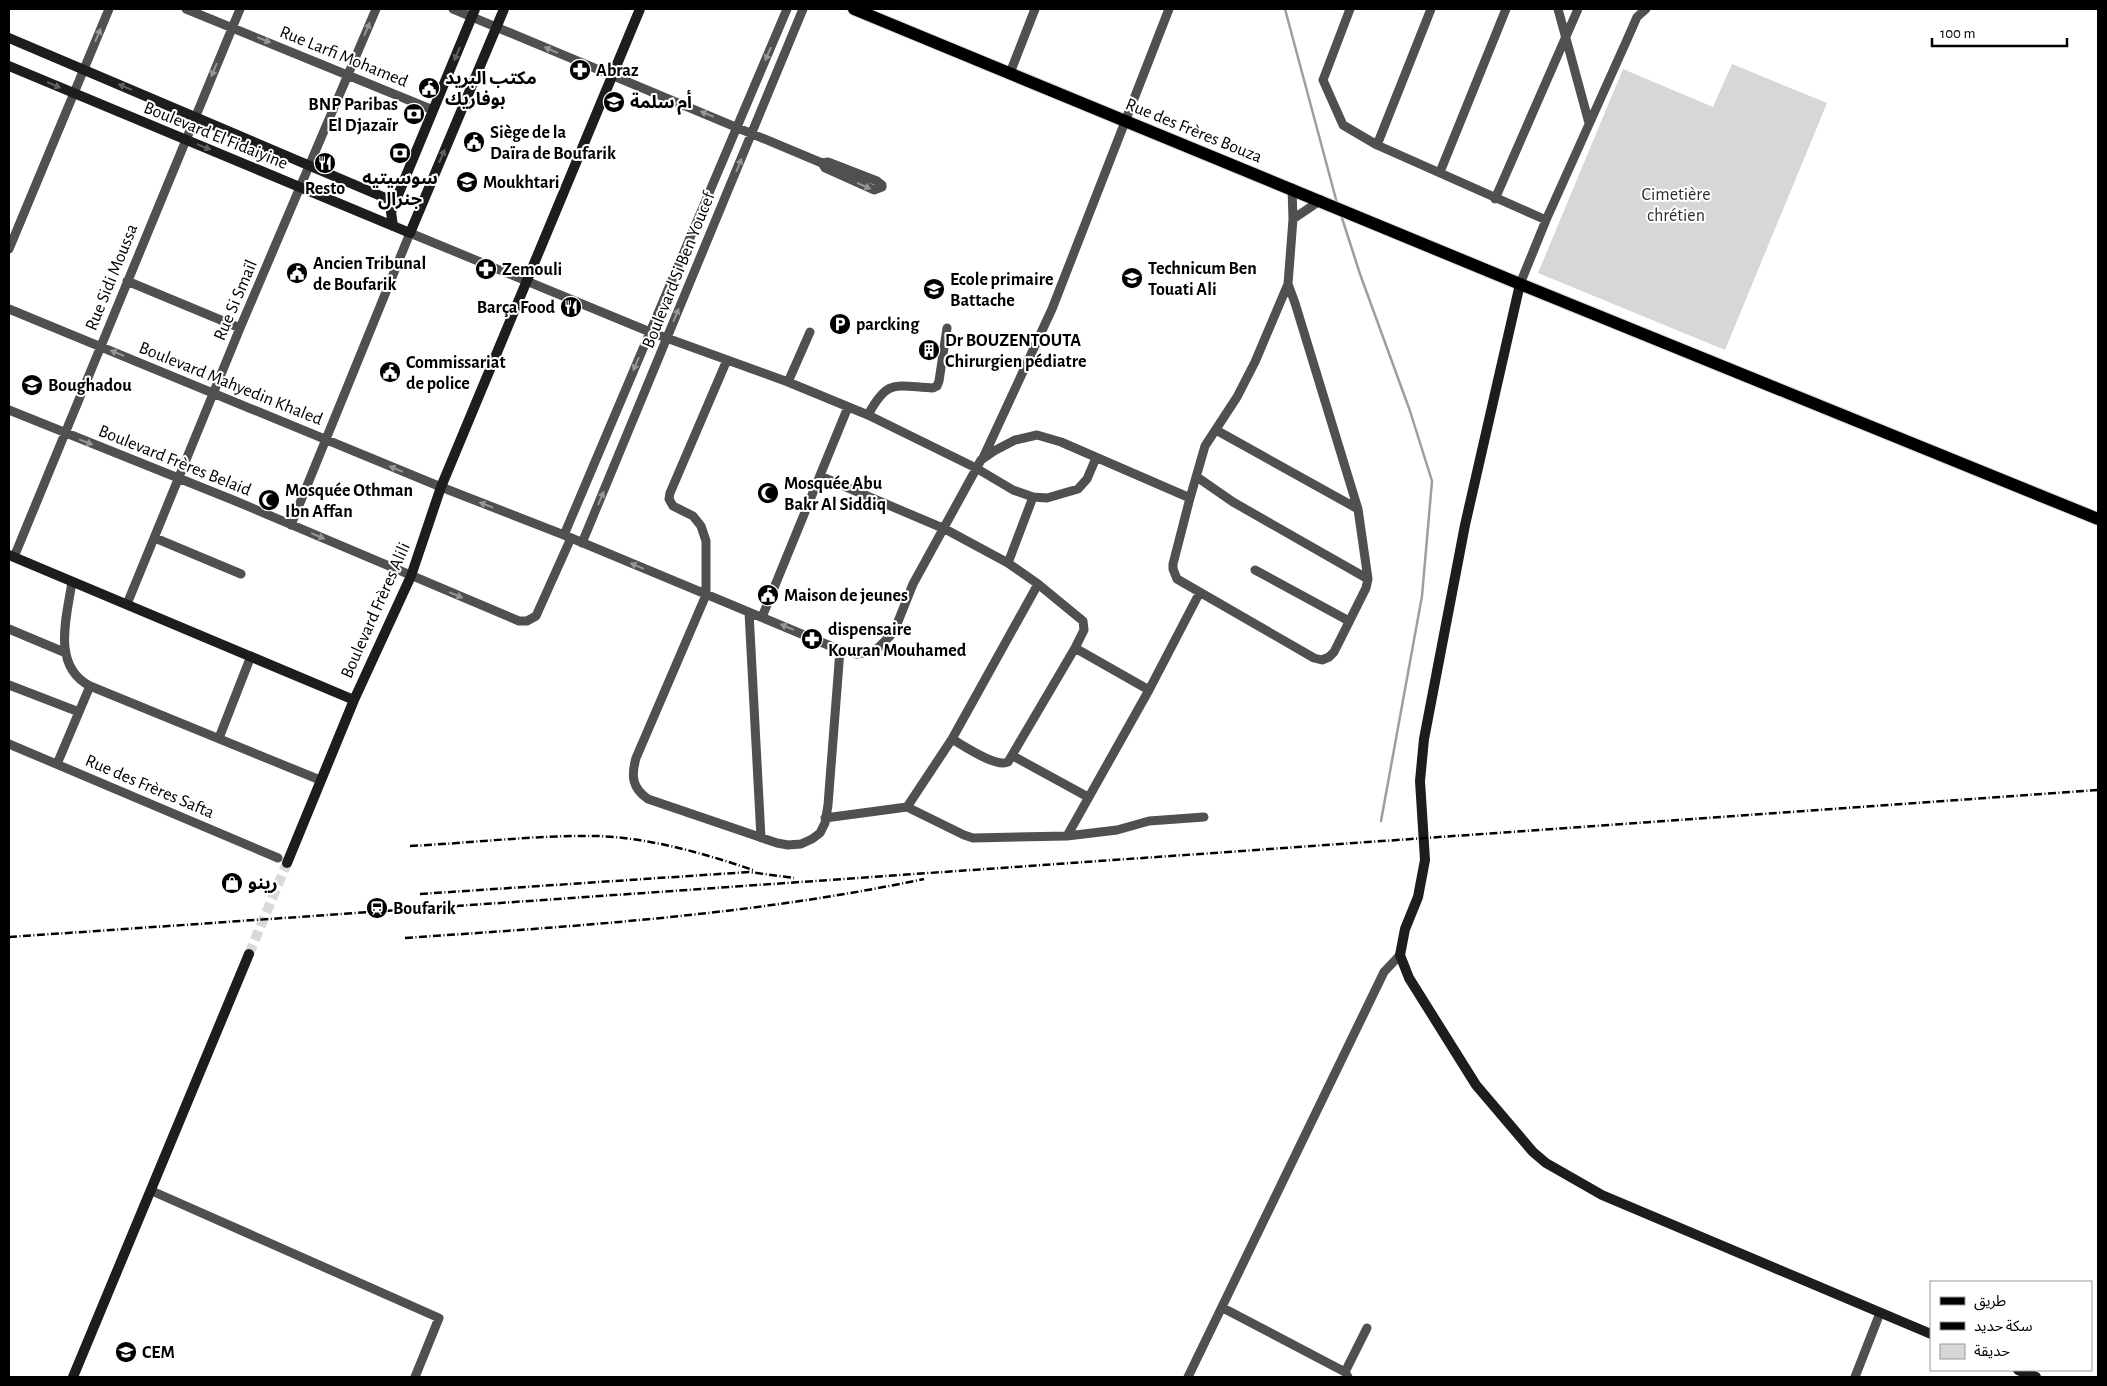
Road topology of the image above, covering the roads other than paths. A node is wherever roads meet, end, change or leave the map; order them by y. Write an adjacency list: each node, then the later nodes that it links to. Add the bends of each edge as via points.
1 (110, 9): 26 (street, one-way to 1)
2 (186, 9): 22 (street, Rue Larfi Mohamed)
3 (240, 9): 22 (street, Rue Sidi Moussa)
4 (376, 9): 28 (street, Rue Si Smaïl, one-way to 4)
5 (453, 9): 19 (street)
6 (504, 9): 21 (main road)
7 (640, 9): 29 (main road, Boulevard Frères Alili)
8 (787, 9): 35 (street, Boulevard Si Ben Youcef, one-way to 35)
9 (803, 9): 36 (street, Boulevard Si Ben Youcef)
10 (854, 9): 27 (main road, Rue des Frères Bouza)
11 (1035, 9): 27 (street)
12 (1169, 9): 33 (street)
13 (1350, 9): 38 (street, via 1322,80 1343,125)
14 (1431, 9): 38 (street)
15 (1506, 9): 41 (street)
16 (1558, 9): 24 (street)
17 (1578, 9): 24 (street)
18 (1646, 9): 20 (street)
19 (474, 13): 21 (street); 31 (main road, one-way to 31)
20 (1639, 13): 34 (street)
21 (496, 27): 29 (street, one-way to 21); 50 (main road, one-way to 21)
22 (232, 28): 28 (street, Rue Larfi Mohamed, one-way to 28); 32 (street, Rue Sidi Moussa, one-way to 32)
23 (9, 38): 26 (main road, Boulevard El Fidaiyine)
24 (1566, 38): 34 (street); 44 (street)
25 (9, 66): 30 (main road, Boulevard El Fidaiyine, one-way to 30)
26 (84, 70): 30 (street); 32 (main road, Boulevard El Fidaiyine, one-way to 26)
27 (1010, 73): 33 (main road, Rue des Frères Bouza)
28 (348, 74): 31 (street, Rue Larfi Mohamed); 40 (street, Rue Si Smaïl)
29 (612, 75): 35 (street, one-way to 29); 53 (main road, Boulevard Frères Alili)
30 (74, 93): 37 (main road, Boulevard El Fidaiyine); 51 (street)
31 (433, 110): 45 (main road)
32 (195, 117): 37 (street, Rue Sidi Moussa); 40 (main road, Boulevard El Fidaiyine)
33 (1126, 122): 43 (main road, Rue des Frères Bouza); 73 (street, via 1052,309)
34 (1590, 123): 48 (street)
35 (737, 126): 36 (street); 59 (street, Boulevard Si Ben Youcef)
36 (752, 133): 39 (street); 61 (street, Boulevard Si Ben Youcef, one-way to 36)
37 (185, 140): 42 (main road, Boulevard El Fidaiyine, one-way to 42); 52 (street, Rue Sidi Moussa)
38 (1377, 145): 41 (street)
39 (822, 163): 39 (street, one-way to 39, via 825,168 874,190 882,188 877,181 828,162)
40 (310, 166): 42 (street, Rue Si Smaïl); 45 (main road, Boulevard El Fidaiyine)
41 (1440, 172): 44 (street)
42 (301, 188): 49 (main road, Boulevard El Fidaiyine); 57 (street, Rue Si Smaïl)
43 (1292, 188): 46 (main road, Rue des Frères Bouza); 47 (street)
44 (1495, 199): 48 (street)
45 (395, 202): 49 (main road, via 391,212)
46 (1325, 202): 47 (street); 55 (main road, Rue des Frères Bouza)
47 (1293, 219): 54 (street)
48 (1546, 220): 55 (street)
49 (392, 226): 50 (main road, Boulevard El Fidaiyine)
50 (410, 233): 53 (street); 71 (street)
51 (9, 249)
52 (126, 281): 57 (street); 62 (street, Rue Sidi Moussa)
53 (527, 282): 59 (street); 77 (main road, Boulevard Frères Alili)
54 (1288, 284): 69 (street, via 1237,397); 80 (street)
55 (1520, 284): 81 (main road, Rue des Frères Bouza); 125 (main road, via 1465,525 1424,739 1420,781 1425,860 1418,898 1405,929)
56 (9, 309): 62 (street, Boulevard Mahyedin Khaled)
57 (240, 328): 65 (street, Rue Si Smaïl)
58 (946, 328): 68 (street, via 937,386 894,385 881,393)
59 (650, 332): 61 (street); 84 (street, Boulevard Si Ben Youcef, one-way to 84)
60 (810, 332): 64 (street)
61 (667, 339): 63 (street); 86 (street, Boulevard Si Ben Youcef, one-way to 61)
62 (101, 347): 65 (street, Boulevard Mahyedin Khaled, one-way to 62); 70 (street, Rue Sidi Moussa)
63 (727, 360): 64 (street); 96 (street, via 669,499 673,506 692,516 702,526 706,541)
64 (788, 382): 66 (street)
65 (214, 392): 71 (street, Boulevard Mahyedin Khaled); 76 (street, Rue Si Smaïl)
66 (848, 407): 68 (street); 74 (street)
67 (9, 410): 70 (street, Boulevard Frères Belaid)
68 (868, 415): 73 (street)
69 (1216, 430): 75 (street, via 1202,454); 80 (street)
70 (65, 434): 76 (street, Boulevard Frères Belaid, one-way to 76); 87 (street, Rue Sidi Moussa)
71 (326, 440): 77 (street, Boulevard Mahyedin Khaled, one-way to 71); 82 (street)
72 (1096, 458): 73 (street, via 1061,442 1037,436 1015,440); 78 (street, via 1087,479 1078,489 1048,498); 79 (street)
73 (979, 464): 78 (street, via 1013,490); 83 (street)
74 (820, 476): 83 (street); 99 (street)
75 (1197, 477): 79 (street); 92 (street, via 1233,502)
76 (178, 478): 82 (street, Boulevard Frères Belaid); 85 (street, Rue Si Smaïl)
77 (441, 488): 84 (street, Boulevard Mahyedin Khaled, one-way to 77); 91 (main road, Boulevard Frères Alili)
78 (1033, 497): 88 (street)
79 (1190, 498): 95 (street, via 1172,570 1177,579)
80 (1358, 509): 92 (street)
81 (2098, 519)
82 (291, 525): 91 (street, Boulevard Frères Belaid, one-way to 91)
83 (945, 529): 88 (street); 103 (street, via 913,584 890,636 870,652)
84 (568, 537): 86 (street, Boulevard Mahyedin Khaled); 91 (street, Boulevard Si Ben Youcef, one-way to 84, via 519,621 527,621 538,612)
85 (155, 538): 90 (street); 97 (street, Rue Si Smaïl)
86 (582, 543): 96 (street, Boulevard Mahyedin Khaled, one-way to 86)
87 (12, 556): 93 (main road)
88 (1008, 563): 94 (street)
89 (1255, 570): 100 (street)
90 (241, 574)
91 (411, 576): 109 (main road, Boulevard Frères Alili)
92 (1368, 579): 100 (street)
93 (72, 582): 97 (main road); 104 (street, via 64,637)
94 (1038, 584): 102 (street, via 1083,621 1084,630); 112 (street)
95 (1200, 592): 100 (street, via 1318,660 1331,655); 108 (street)
96 (706, 595): 98 (street, Boulevard Mahyedin Khaled); 122 (street, via 636,758 634,783 648,799)
97 (127, 604): 105 (main road)
98 (749, 612): 99 (street, Boulevard Mahyedin Khaled); 122 (street)
99 (762, 617): 103 (street, Boulevard Mahyedin Khaled, one-way to 99)
100 (1349, 621)
101 (9, 629): 104 (street)
102 (1075, 648): 108 (street); 114 (street)
103 (844, 651): 120 (street)
104 (66, 653): 107 (street, via 76,676)
105 (251, 656): 109 (main road); 111 (street)
106 (9, 685): 110 (street)
107 (90, 686): 110 (street); 111 (street)
108 (1149, 690): 117 (street)
109 (354, 700): 116 (main road, Boulevard Frères Alili)
110 (79, 712): 115 (street)
111 (219, 738): 116 (street)
112 (952, 739): 114 (street, via 996,763 1004,764); 118 (street)
113 (9, 744): 115 (street, Rue des Frères Safta)
114 (1013, 756): 117 (street)
115 (57, 764): 123 (street, Rue des Frères Safta)
116 (320, 780): 123 (main road, Boulevard Frères Alili)
117 (1088, 797): 121 (street)
118 (907, 806): 120 (street); 121 (street, via 973,838)
119 (1204, 817): 121 (street, via 1149,821 1117,830)
120 (826, 818): 122 (street, via 820,833 802,844 777,844)
121 (1067, 836)
122 (761, 838)
123 (282, 860)
124 (249, 954): 126 (main road)
125 (1400, 955): 127 (street, via 1384,972); 128 (main road, via 1410,978 1476,1085 1523,1142 1546,1163 1602,1195)
126 (152, 1191): 133 (main road); 134 (street, via 439,1318)
127 (1223, 1308): 132 (street); 135 (street)
128 (1880, 1313): 130 (main road); 136 (street)
129 (1368, 1328): 132 (street)
130 (1930, 1334)
131 (2021, 1371): 137 (main road)
132 (1347, 1375)
133 (73, 1377)
134 (415, 1377)
135 (1188, 1377)
136 (1855, 1377)
137 (2036, 1377)

